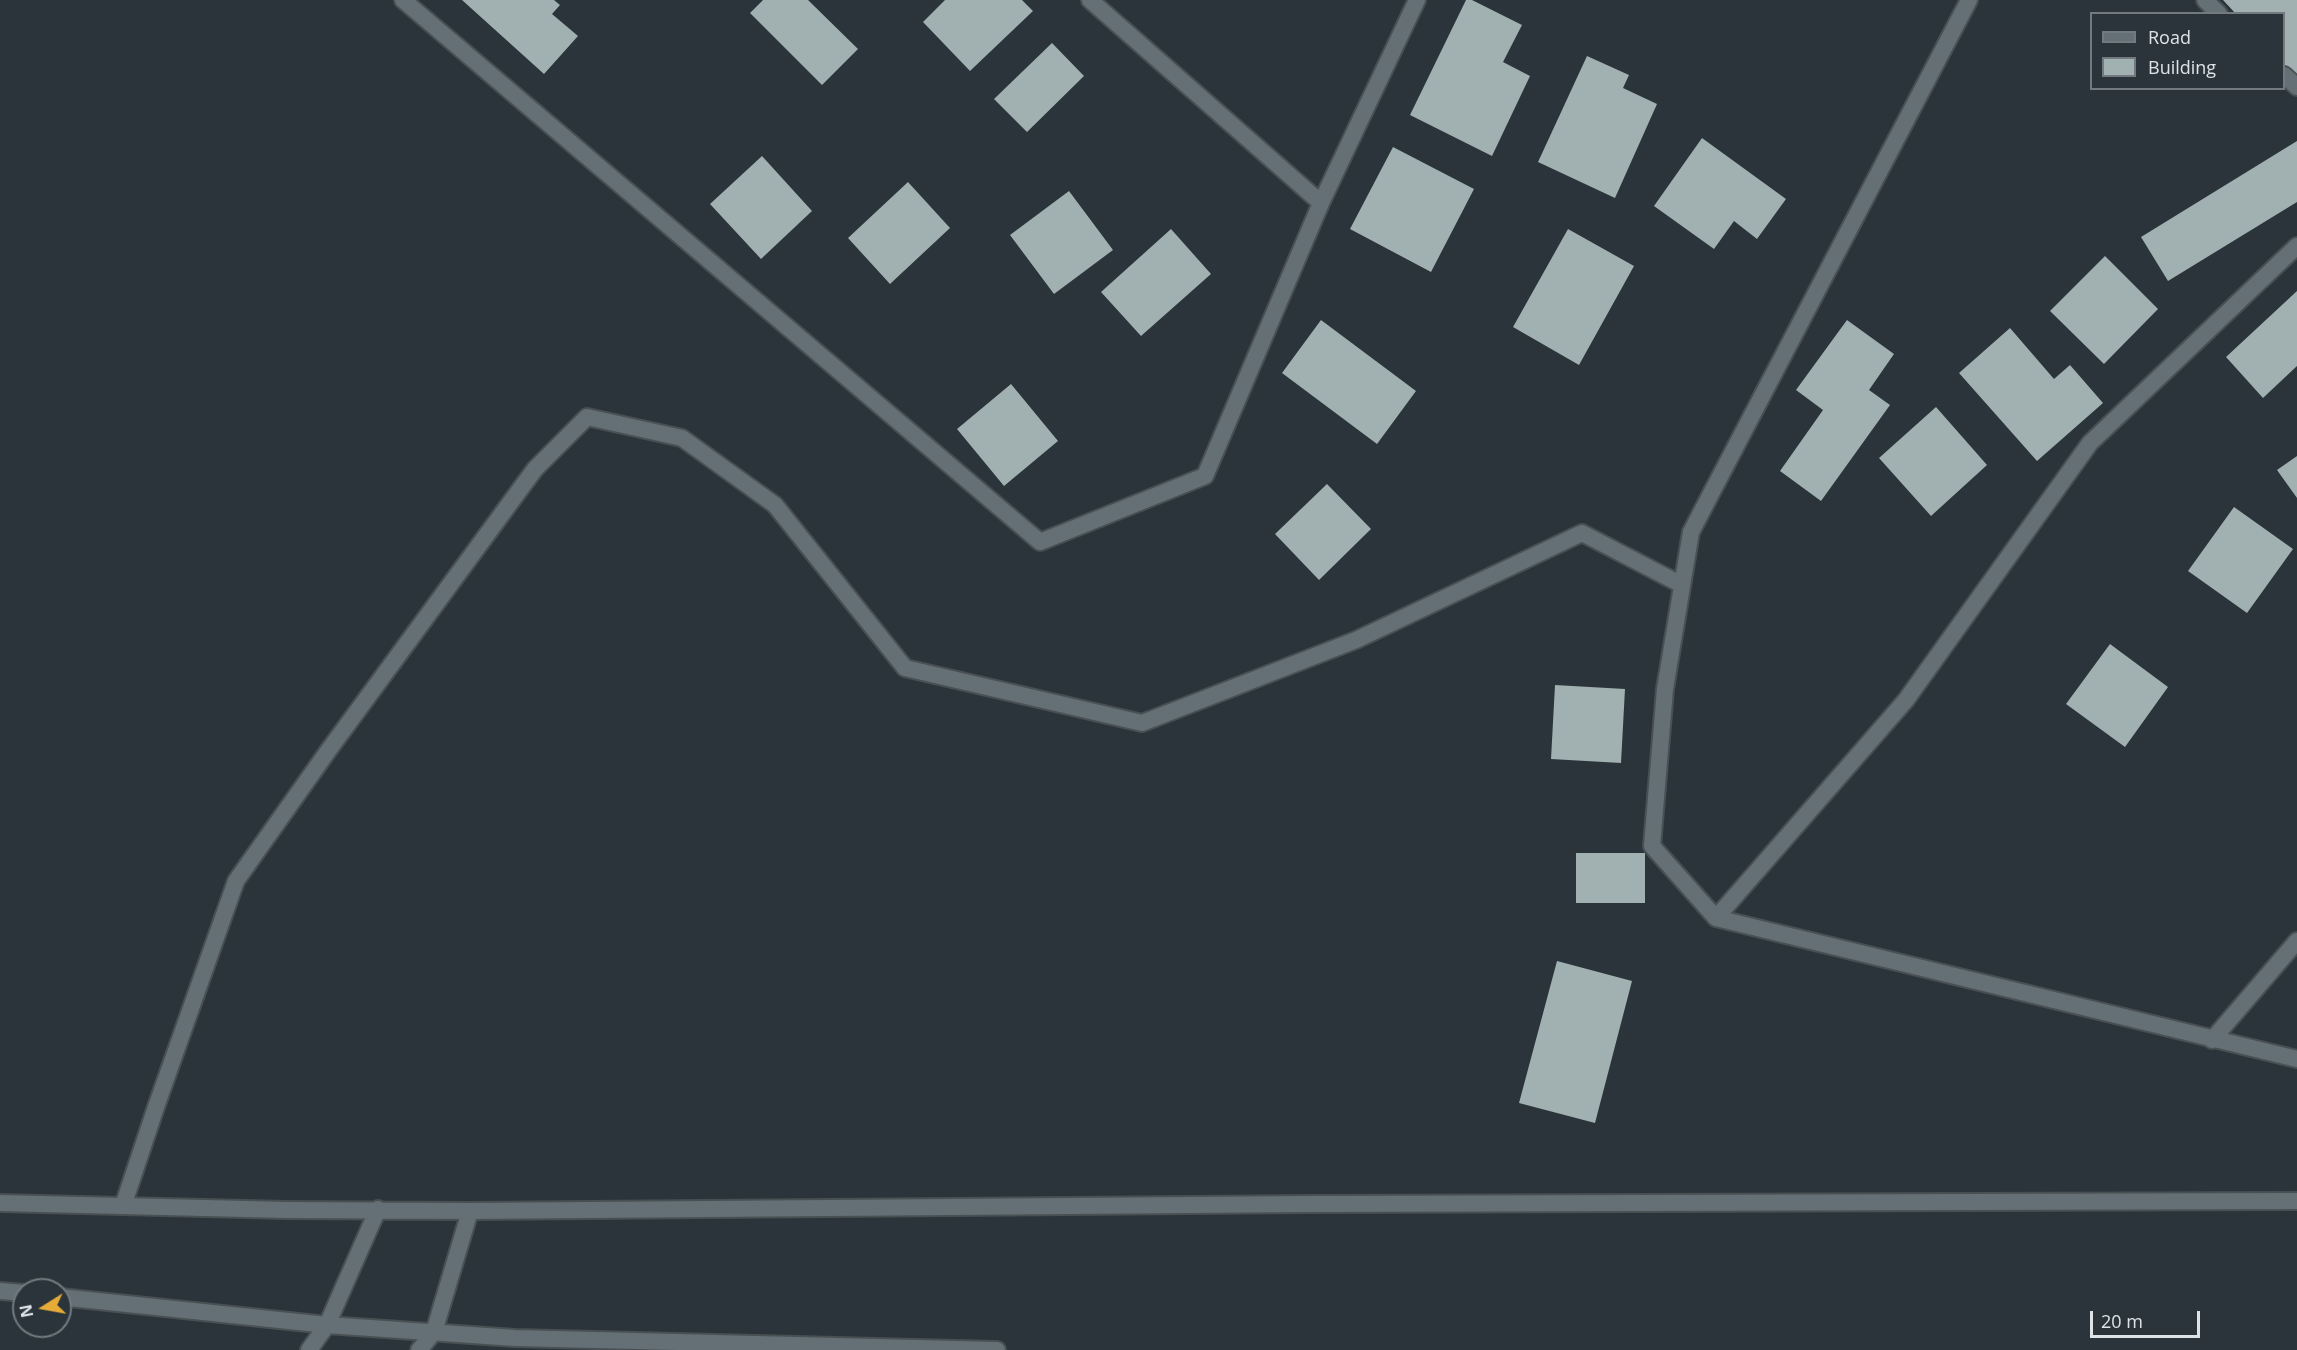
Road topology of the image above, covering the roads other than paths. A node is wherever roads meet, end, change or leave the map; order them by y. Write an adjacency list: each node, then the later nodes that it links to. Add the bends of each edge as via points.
1 (403, 0): 9 (street, via 1040,542 1205,476)
2 (1090, 0): 9 (street)
3 (1417, 0): 9 (street)
4 (1969, 0): 11 (street, via 1691,532)
5 (2205, 0): 6 (street)
6 (2217, 12)
7 (2285, 77): 8 (street)
8 (2297, 87)
9 (1321, 203)
10 (2297, 246): 12 (street, via 2090,443 1906,700)
11 (1682, 585): 12 (street, via 1665,690 1652,846); 18 (street, via 1582,533 1356,640 1142,723 905,668 775,505 682,438 587,417 535,469 236,881)
12 (1716, 918): 14 (street)
13 (2297, 941): 14 (street)
14 (2212, 1040): 15 (street)
15 (2297, 1059)
16 (2297, 1201): 20 (street)
17 (0, 1203): 18 (street)
18 (123, 1206): 19 (street)
19 (378, 1209): 20 (street); 22 (street)
20 (470, 1211): 23 (street)
21 (72, 1298): 22 (street)
22 (327, 1325): 23 (street); 24 (street)
23 (434, 1332): 25 (street); 26 (street, via 515,1338)
24 (309, 1350)
25 (418, 1350)
26 (997, 1350)

